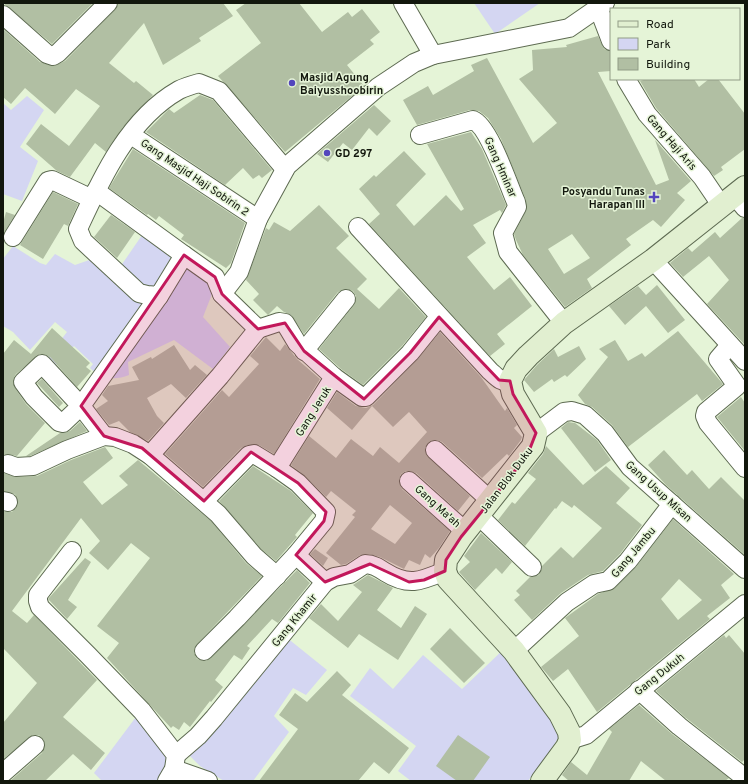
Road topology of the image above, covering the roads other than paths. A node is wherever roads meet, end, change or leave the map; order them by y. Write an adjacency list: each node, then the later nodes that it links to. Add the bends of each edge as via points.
1 (108, 3): 4 (street, via 53,56 47,54)
2 (403, 3): 6 (street)
3 (602, 5): 5 (street); 6 (street, via 568,28)
4 (3, 15)
5 (610, 37)
6 (433, 55): 10 (street, via 378,87)
7 (627, 80): 12 (street, Gang Haji Aris, via 647,114 702,177)
8 (131, 134): 10 (street, via 144,119 179,90 199,83 219,91); 11 (street, via 109,165); 13 (street, Gang Masjid Haji Sobirin 2)
9 (420, 135): 22 (street, Gang Hminar, via 473,120 478,123 492,142 517,206 503,233 508,252)
10 (285, 169): 13 (street)
11 (94, 195): 15 (street, via 48,180); 16 (street); 19 (street, via 78,229 83,241 139,292)
12 (736, 199): 17 (street)
13 (258, 219): 18 (street, via 239,272)
14 (358, 227): 21 (street)
15 (14, 237)
16 (184, 255): 18 (street, via 215,277); 19 (street)
17 (653, 260): 22 (street); 24 (street)
18 (222, 294): 23 (street)
19 (159, 296): 30 (street, via 81,406)
20 (346, 299): 25 (street)
21 (439, 317): 27 (street, Gang Jeruk, via 410,353 366,397 362,397); 28 (street, via 499,380)
22 (564, 323): 28 (street, via 528,356 516,369)
23 (258, 329): 25 (street, via 285,322); 32 (street)
24 (730, 344): 26 (street); 35 (street, via 718,358 736,384 736,388 706,412 705,416)
25 (304, 351): 27 (street)
26 (745, 361)
27 (334, 376): 34 (street, Gang Jeruk)
28 (510, 381): 29 (street, Jalan Blok Duku, via 513,394)
29 (536, 433): 38 (street, Gang Usup Misan, via 564,412 585,414 605,433 630,467); 39 (street, Jalan Blok Duku, via 527,456)
30 (104, 436): 32 (street, via 133,444); 33 (street, via 33,466 16,467)
31 (435, 450): 39 (street)
32 (150, 455): 37 (street)
33 (8, 464)
34 (277, 468): 37 (street, via 254,454 249,455); 41 (street, via 298,484 326,512 324,521)
35 (745, 468)
36 (409, 481): 39 (street, Gang Ma'ah)
37 (204, 501): 45 (street, via 254,556)
38 (672, 504): 43 (street, Gang Usup Misan); 49 (street, Gang Jambu, via 628,561 608,581 594,584 567,602)
39 (478, 516): 42 (street); 44 (street, Jalan Blok Duku, via 446,560)
40 (72, 551): 53 (street, via 38,595 40,608 142,711)
41 (296, 555): 45 (street); 46 (street)
42 (532, 568)
43 (745, 569)
44 (445, 571): 46 (street, via 424,580 409,582 365,564 350,574 334,577); 49 (street, via 455,587)
45 (277, 576): 48 (street)
46 (325, 582): 53 (street, Gang Khamir)
47 (745, 604): 50 (street, Gang Dukuh)
48 (204, 651)
49 (514, 651): 51 (street, via 560,714)
50 (639, 690): 51 (street, Gang Dukuh, via 586,735); 55 (street)
51 (570, 740): 57 (street)
52 (35, 745): 54 (street)
53 (172, 769): 56 (street)
54 (3, 773)
55 (745, 778)
56 (208, 781)
57 (542, 781)

